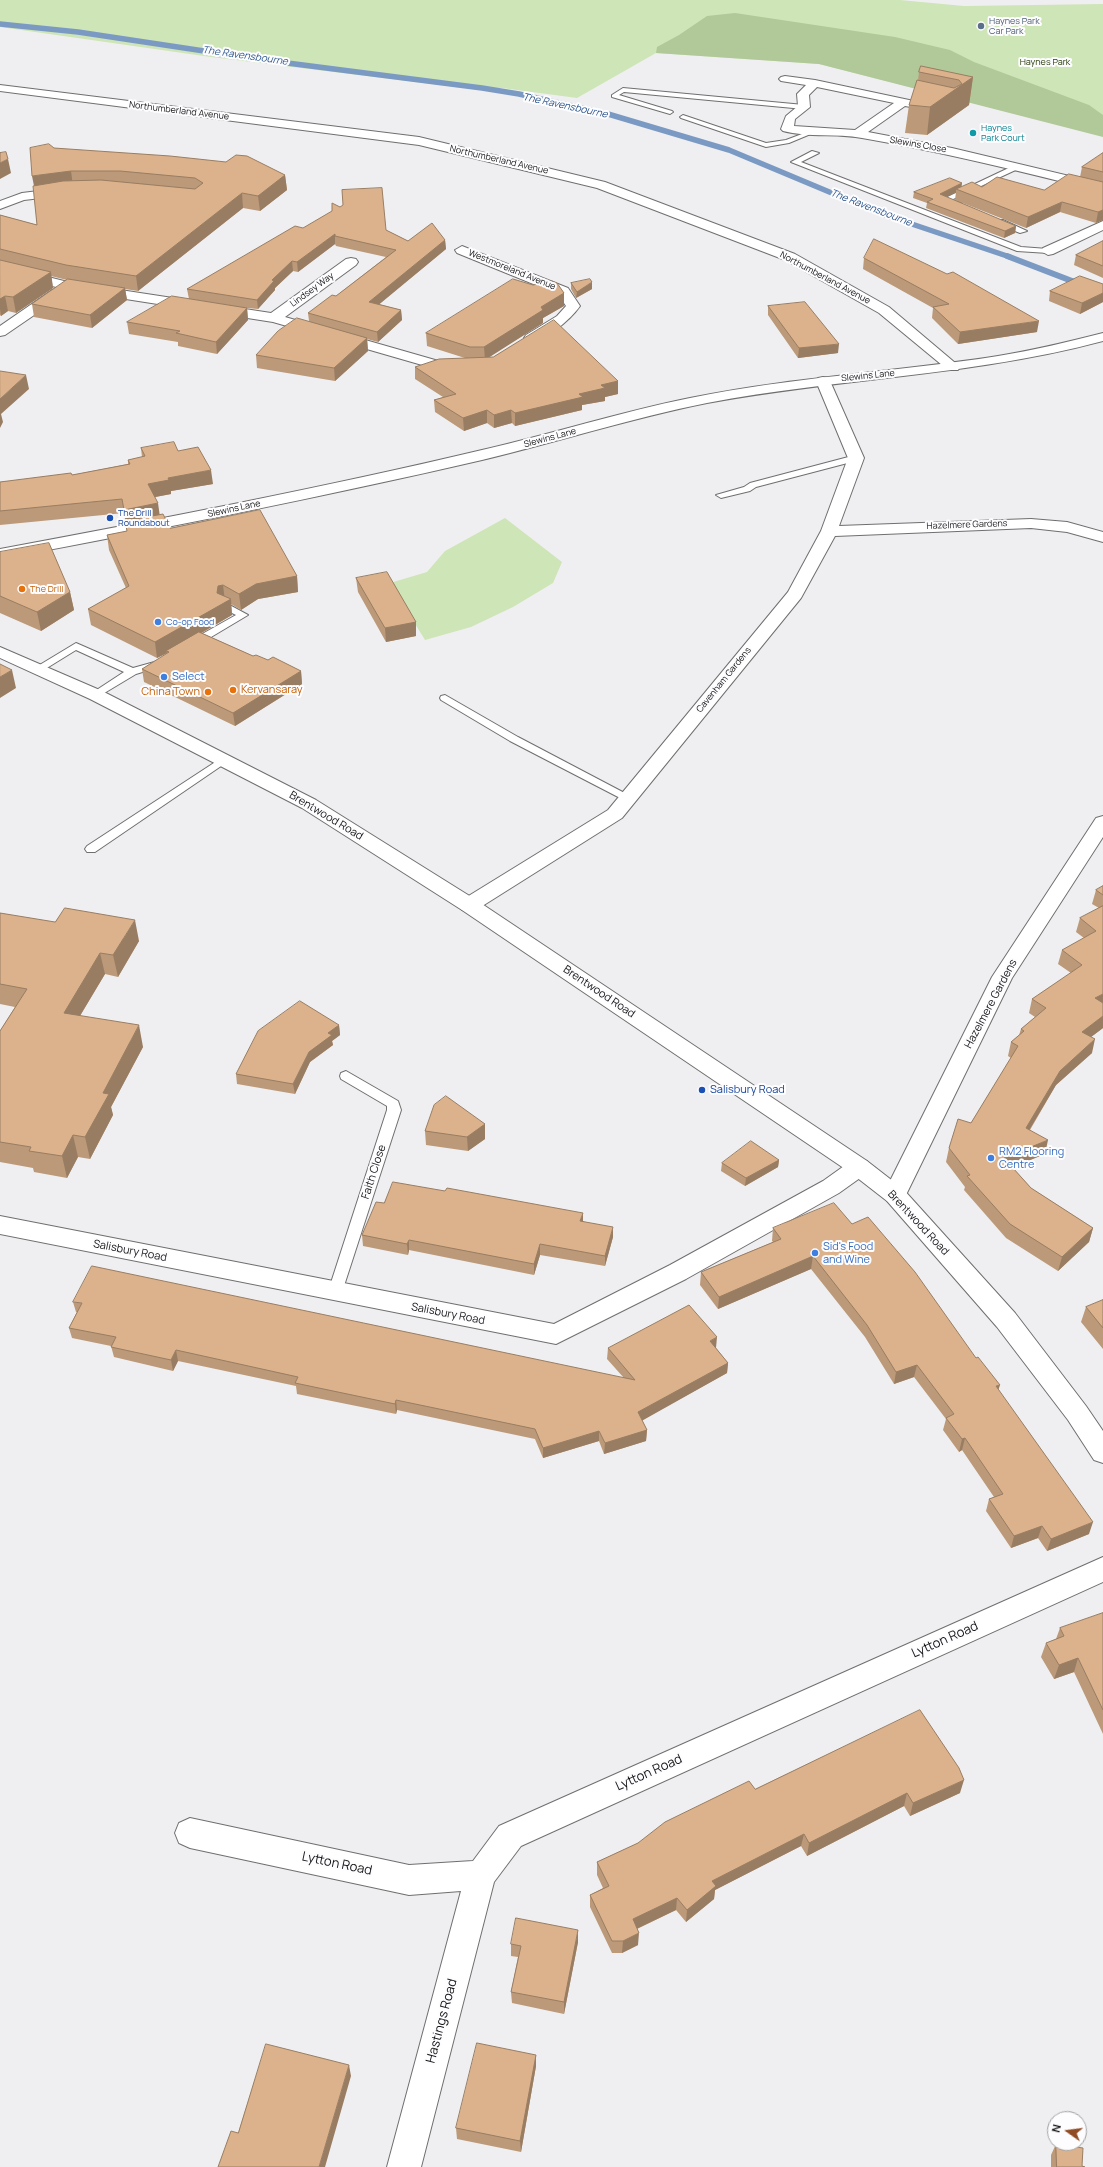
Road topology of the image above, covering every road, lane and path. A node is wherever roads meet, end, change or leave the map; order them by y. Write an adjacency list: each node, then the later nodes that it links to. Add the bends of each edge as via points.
1 (785, 79): 2 (street)
2 (815, 83): 4 (street); 5 (street, via 803,94)
3 (0, 88): 30 (street, Northumberland Avenue, via 419,141 601,185 790,257 884,310)
4 (904, 102): 6 (street); 10 (street)
5 (804, 107): 7 (lane, via 623,90 614,96); 9 (street, Slewins Close, via 790,118 787,129)
6 (951, 111)
7 (670, 112)
8 (683, 117): 9 (lane, via 766,145 787,142)
9 (810, 133): 10 (street, Slewins Close)
10 (857, 134): 12 (street, Slewins Close, via 966,154)
11 (815, 153): 21 (lane, via 795,162 1020,248)
12 (1018, 167): 13 (street, Slewins Close); 16 (lane, via 945,200)
13 (1103, 188)
14 (76, 190): 15 (street, via 22,197)
15 (0, 205)
16 (966, 208)
17 (994, 220): 19 (lane)
18 (1103, 225): 21 (street)
19 (1022, 231)
20 (462, 250): 28 (street, Westmoreland Avenue, via 563,291 573,306 562,319)
21 (1048, 251)
22 (351, 262): 25 (street, Lindsey Way)
23 (0, 269): 24 (street)
24 (68, 286): 25 (street); 26 (street)
25 (274, 318): 29 (street, via 441,366)
26 (0, 332)
27 (1103, 337): 30 (street, Slewins Lane, via 1041,354)
28 (522, 344)
29 (472, 366)
30 (953, 367): 31 (street, Slewins Lane)
31 (823, 381): 32 (street); 36 (street, Slewins Lane, via 687,402 514,448 425,468 149,527)
32 (856, 458): 33 (lane); 34 (street, Cavenham Gardens)
33 (721, 495)
34 (829, 530): 35 (street, Hazelmere Gardens, via 1046,523 1083,529); 46 (street, Cavenham Gardens, via 794,594)
35 (1103, 537)
36 (0, 554)
37 (224, 605): 38 (lane, via 243,615)
38 (184, 649)
39 (0, 652): 41 (street, Brentwood Road)
40 (165, 660): 42 (lane)
41 (38, 669): 42 (lane, via 76,646); 43 (street, Brentwood Road)
42 (132, 672): 43 (lane)
43 (96, 695): 45 (street, Brentwood Road)
44 (445, 698): 46 (lane, via 514,739)
45 (223, 760): 48 (lane); 49 (street, Brentwood Road, via 309,804)
46 (628, 798): 49 (street, Cavenham Gardens, via 615,814)
47 (1103, 822): 52 (street, Hazelmere Gardens, via 1002,977)
48 (90, 849)
49 (469, 905): 51 (street, Brentwood Road)
50 (346, 1076): 54 (lane, Faith Close, via 393,1104 394,1110)
51 (858, 1167): 52 (street, Brentwood Road); 54 (street, Salisbury Road, via 831,1187 678,1272 556,1334)
52 (894, 1195): 55 (street, Brentwood Road, via 1006,1320 1077,1413)
53 (0, 1225): 54 (street, Salisbury Road)
54 (335, 1292)
55 (1103, 1452)
56 (1103, 1569): 58 (street, Lytton Road, via 510,1836)
57 (190, 1833): 58 (street, Lytton Road, via 409,1880)
58 (481, 1875): 59 (street, Hastings Road)
59 (404, 2167)

